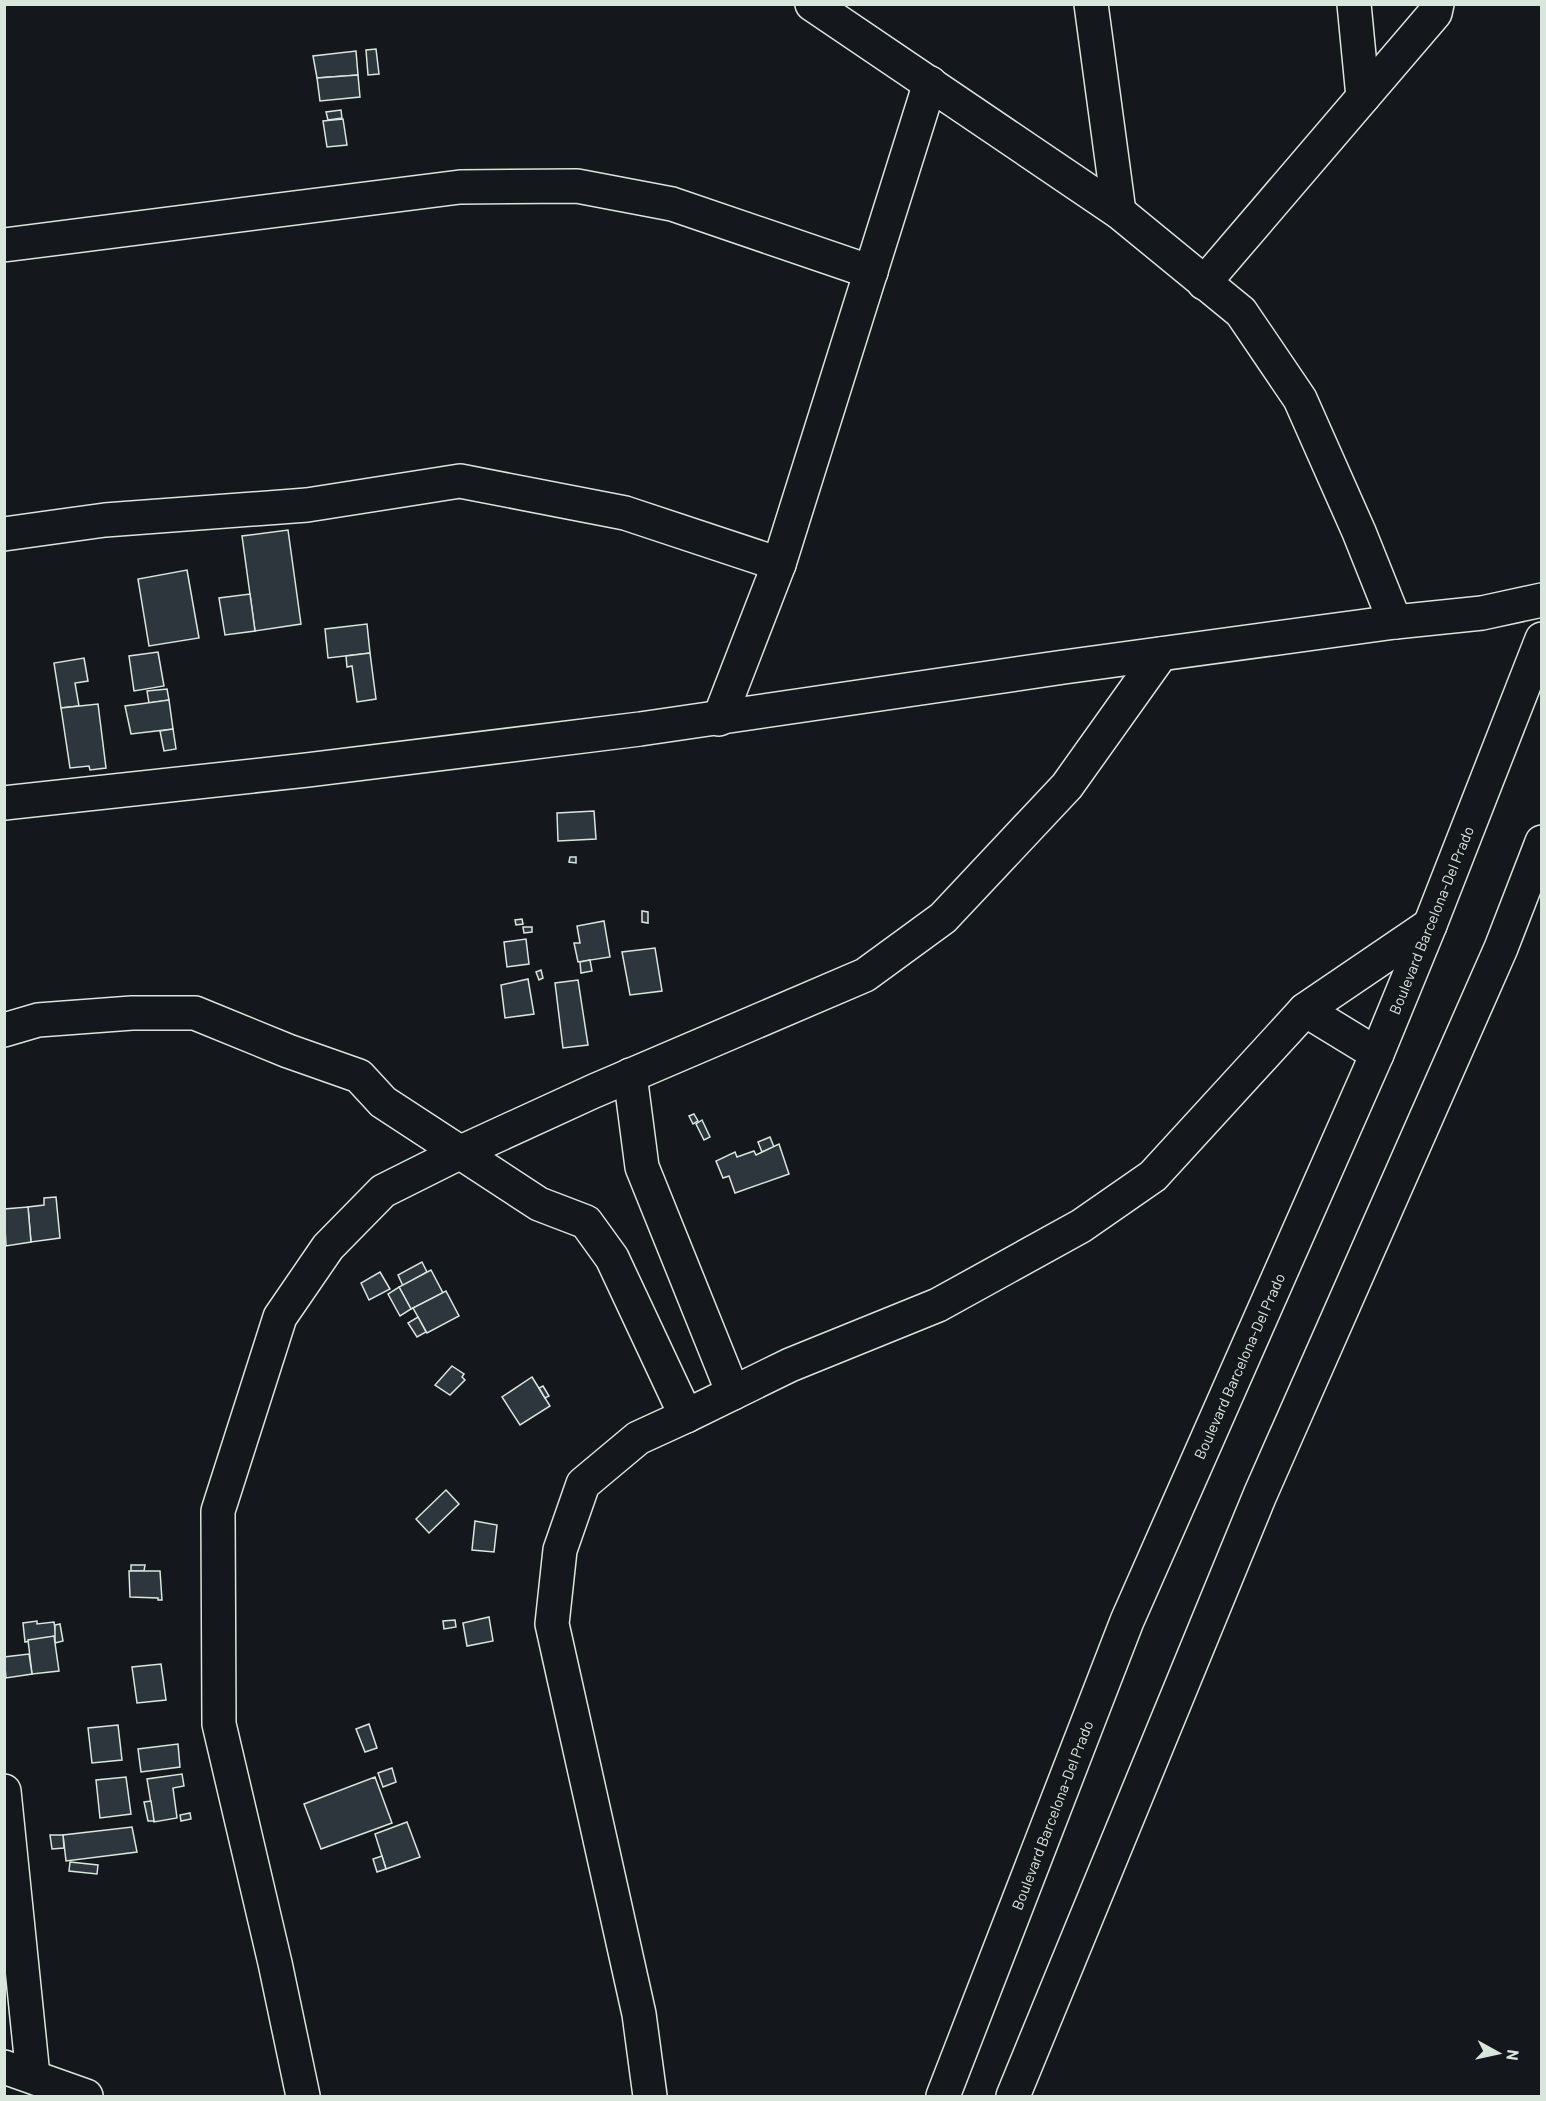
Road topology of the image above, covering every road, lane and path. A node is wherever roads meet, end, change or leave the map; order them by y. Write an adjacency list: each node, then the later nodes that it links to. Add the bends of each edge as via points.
1 (812, 4): 5 (street)
2 (1091, 4): 7 (street)
3 (1354, 4): 6 (street)
4 (1437, 4): 6 (street, via 1435,13)
5 (930, 83): 7 (street); 9 (street)
6 (1363, 97): 10 (street)
7 (1119, 212): 10 (street)
8 (4, 245): 9 (street, via 460,187 577,186 672,204)
9 (871, 272): 12 (street)
10 (1204, 282): 14 (street, via 1241,312 1300,399)
11 (4, 534): 12 (street, via 105,520 307,505 460,481 625,513)
12 (779, 564): 17 (street)
13 (1542, 600): 14 (street, via 1482,613)
14 (1395, 622): 16 (street)
15 (1542, 639): 20 (street, Boulevard Barcelona-Del Prado)
16 (1161, 654): 17 (street); 24 (street, via 1067,786 943,918 866,975)
17 (719, 719): 18 (street)
18 (4, 803)
19 (1542, 842): 34 (street, via 1501,948 1260,1496)
20 (1430, 925): 21 (street); 23 (street, Boulevard Barcelona-Del Prado)
21 (1305, 1010): 23 (street); 26 (street, via 1153,1176 1081,1226 939,1305 790,1365)
22 (4, 1030): 25 (street, via 38,1020 195,1013 359,1076 383,1102)
23 (1377, 1054): 33 (street, Boulevard Barcelona-Del Prado, via 1127,1621)
24 (630, 1076): 25 (street); 26 (street, via 642,1167)
25 (461, 1152): 27 (street, via 539,1204 586,1222 612,1258); 31 (street, via 383,1191 328,1247 280,1317 218,1511 219,1724)
26 (733, 1393): 27 (street)
27 (686, 1416): 32 (street, via 638,1438 583,1484 560,1550 552,1624 639,2014)
28 (4, 1791): 29 (street)
29 (19, 2072): 30 (street)
30 (86, 2097)
31 (303, 2097)
32 (650, 2097)
33 (943, 2097)
34 (1013, 2097)

